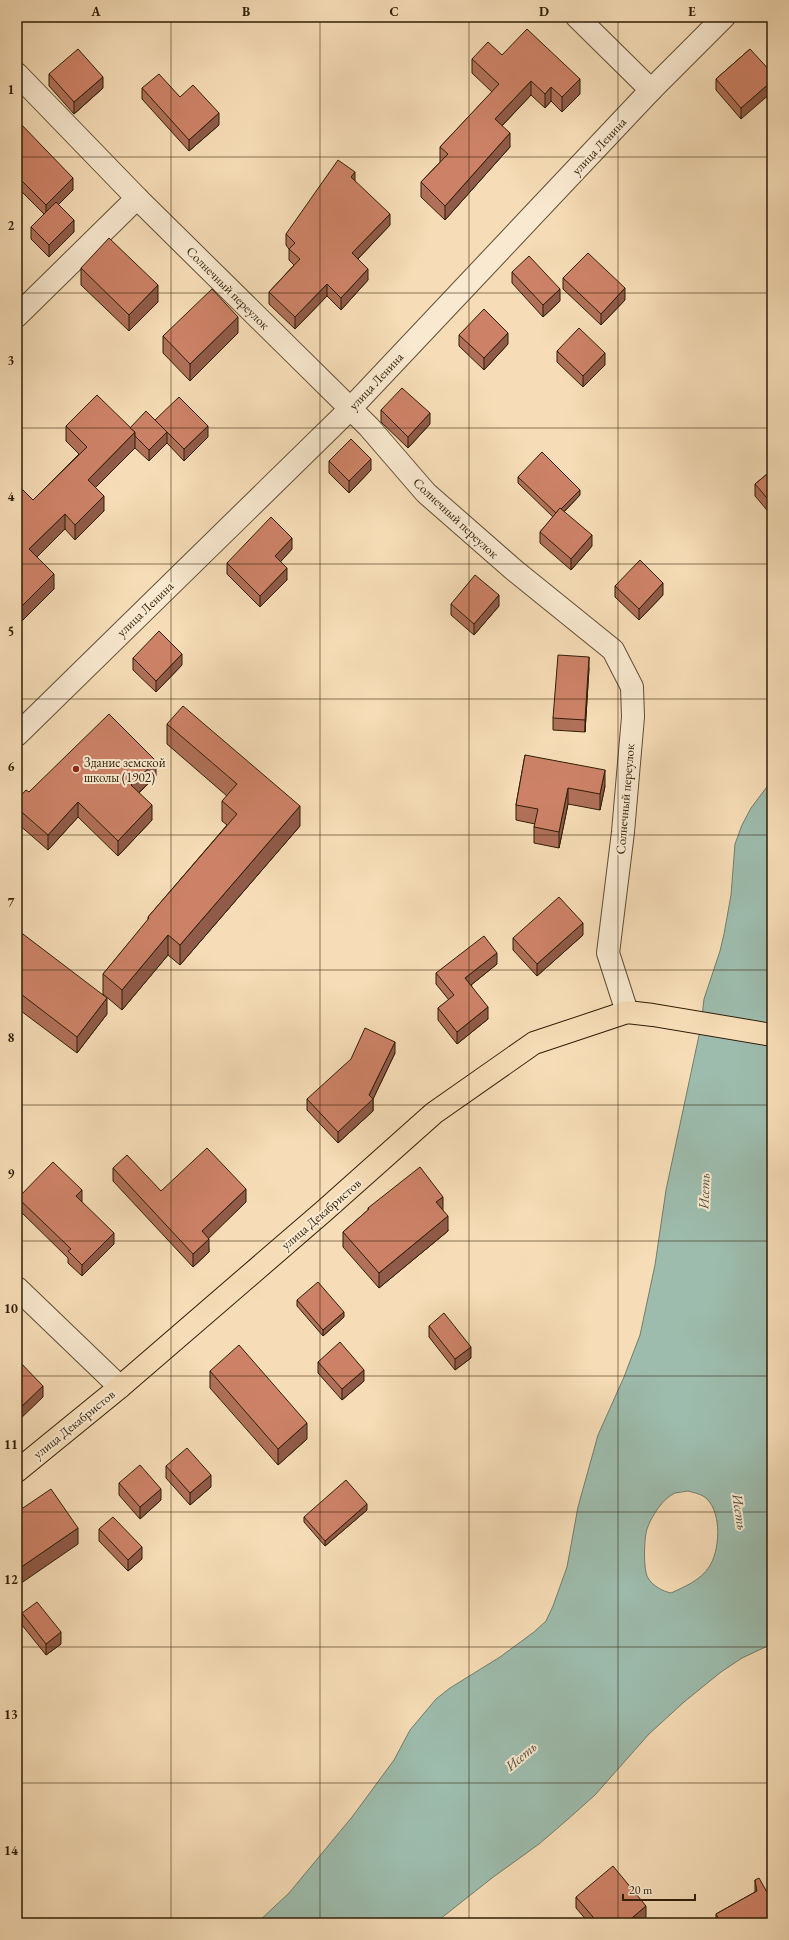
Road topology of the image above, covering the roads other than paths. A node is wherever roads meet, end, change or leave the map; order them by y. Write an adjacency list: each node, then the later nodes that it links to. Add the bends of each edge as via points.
1 (577, 17): 4 (street)
2 (724, 17): 4 (street, улица Ленина)
3 (17, 74): 5 (street, Солнечный переулок)
4 (651, 90): 7 (street, улица Ленина)
5 (137, 198): 6 (street); 7 (street, Солнечный переулок)
6 (17, 316)
7 (350, 409): 8 (street, улица Ленина); 9 (street, Солнечный переулок, via 369,427 426,493 514,570 613,650 632,687 633,717 624,824 608,953)
8 (17, 734)
9 (627, 1012): 10 (main road, улица Декабристов); 12 (main road, улица Декабристов, via 534,1043 434,1113)
10 (772, 1035)
11 (17, 1288): 12 (street)
12 (120, 1388): 13 (main road, улица Декабристов)
13 (17, 1471)

